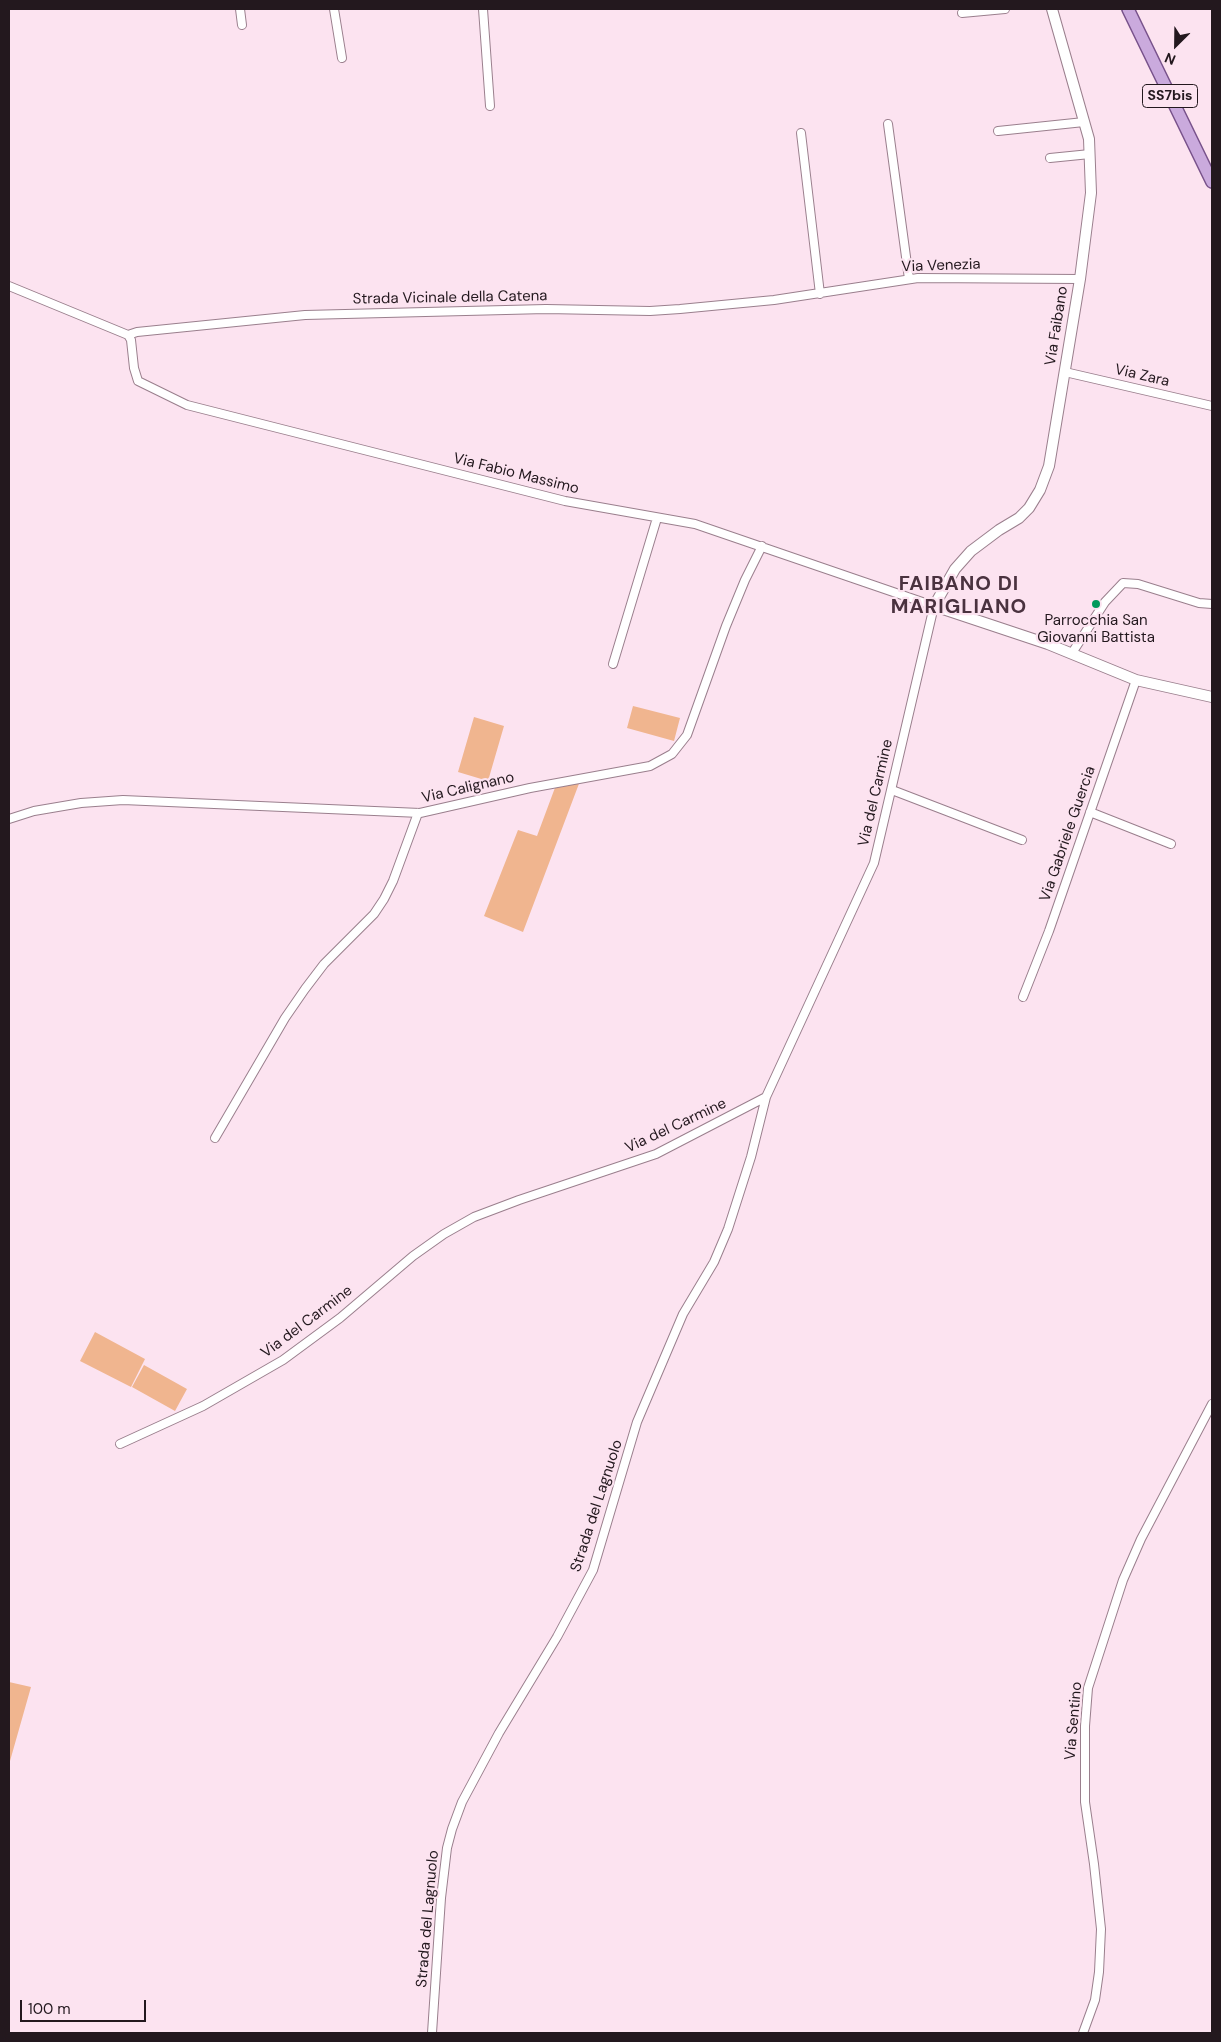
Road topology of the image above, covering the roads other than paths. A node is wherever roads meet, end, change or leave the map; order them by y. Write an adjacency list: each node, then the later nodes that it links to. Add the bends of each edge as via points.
1 (240, 9): 8 (street)
2 (334, 9): 9 (street)
3 (483, 9): 10 (street)
4 (1005, 9): 7 (street)
5 (1052, 9): 11 (street, Via Faibano)
6 (1128, 9): 17 (main road, SS7bis)
7 (962, 13)
8 (242, 25)
9 (342, 58)
10 (490, 106)
11 (1084, 122): 13 (street); 15 (street, Via Faibano)
12 (888, 124): 18 (street)
13 (998, 132)
14 (801, 133): 21 (street)
15 (1090, 154): 16 (street); 19 (street, Via Faibano, via 1091,193)
16 (1050, 158)
17 (1212, 182)
18 (909, 280): 19 (street, Via Venezia); 21 (street, Via Venezia)
19 (1080, 280): 24 (street, Via Faibano)
20 (9, 286): 23 (street)
21 (820, 294): 22 (street, Via Venezia)
22 (774, 300): 23 (street, Strada Vicinale della Catena, via 650,310 546,309 305,315)
23 (128, 334): 26 (street, Via Fabio Massimo, via 138,381 187,405 565,501)
24 (1065, 372): 25 (street, Via Zara); 29 (street, Via Faibano, via 1049,466 1040,490 1019,518 971,550 955,569)
25 (1212, 406)
26 (657, 518): 27 (street, Via Fabio Massimo, via 695,524); 31 (street)
27 (762, 546): 29 (street, Via Fabio Massimo); 36 (street, Via Calignano, via 726,626 693,720 682,743 672,754 650,766)
28 (1212, 604): 30 (street, via 1123,583 1104,602)
29 (934, 606): 30 (street); 34 (street, Via del Carmine)
30 (1072, 653): 32 (street)
31 (613, 664)
32 (1136, 680): 33 (street); 35 (street, Via Gabriele Guercia)
33 (1212, 697)
34 (892, 790): 38 (street); 41 (street, Via del Carmine, via 874,863)
35 (1090, 812): 39 (street); 40 (street, Via Gabriele Guercia)
36 (418, 813): 37 (street, Via Calignano, via 123,800 34,810); 42 (street, via 384,899 305,989)
37 (9, 819)
38 (1022, 840)
39 (1171, 844)
40 (1023, 997)
41 (766, 1097): 44 (street, Via del Carmine, via 656,1154 474,1217 413,1256 340,1318 283,1360 203,1406); 45 (street, Strada del Lagnuolo, via 752,1157 728,1229 714,1262 684,1314 647,1398 616,1488 593,1570 495,1740 455,1820 447,1848 441,1898)
42 (214, 1138)
43 (1212, 1404): 46 (street, Via Sentino, via 1123,1580 1088,1688 1085,1802 1101,1929 1095,2000)
44 (120, 1444)
45 (432, 2033)
46 (1083, 2033)

